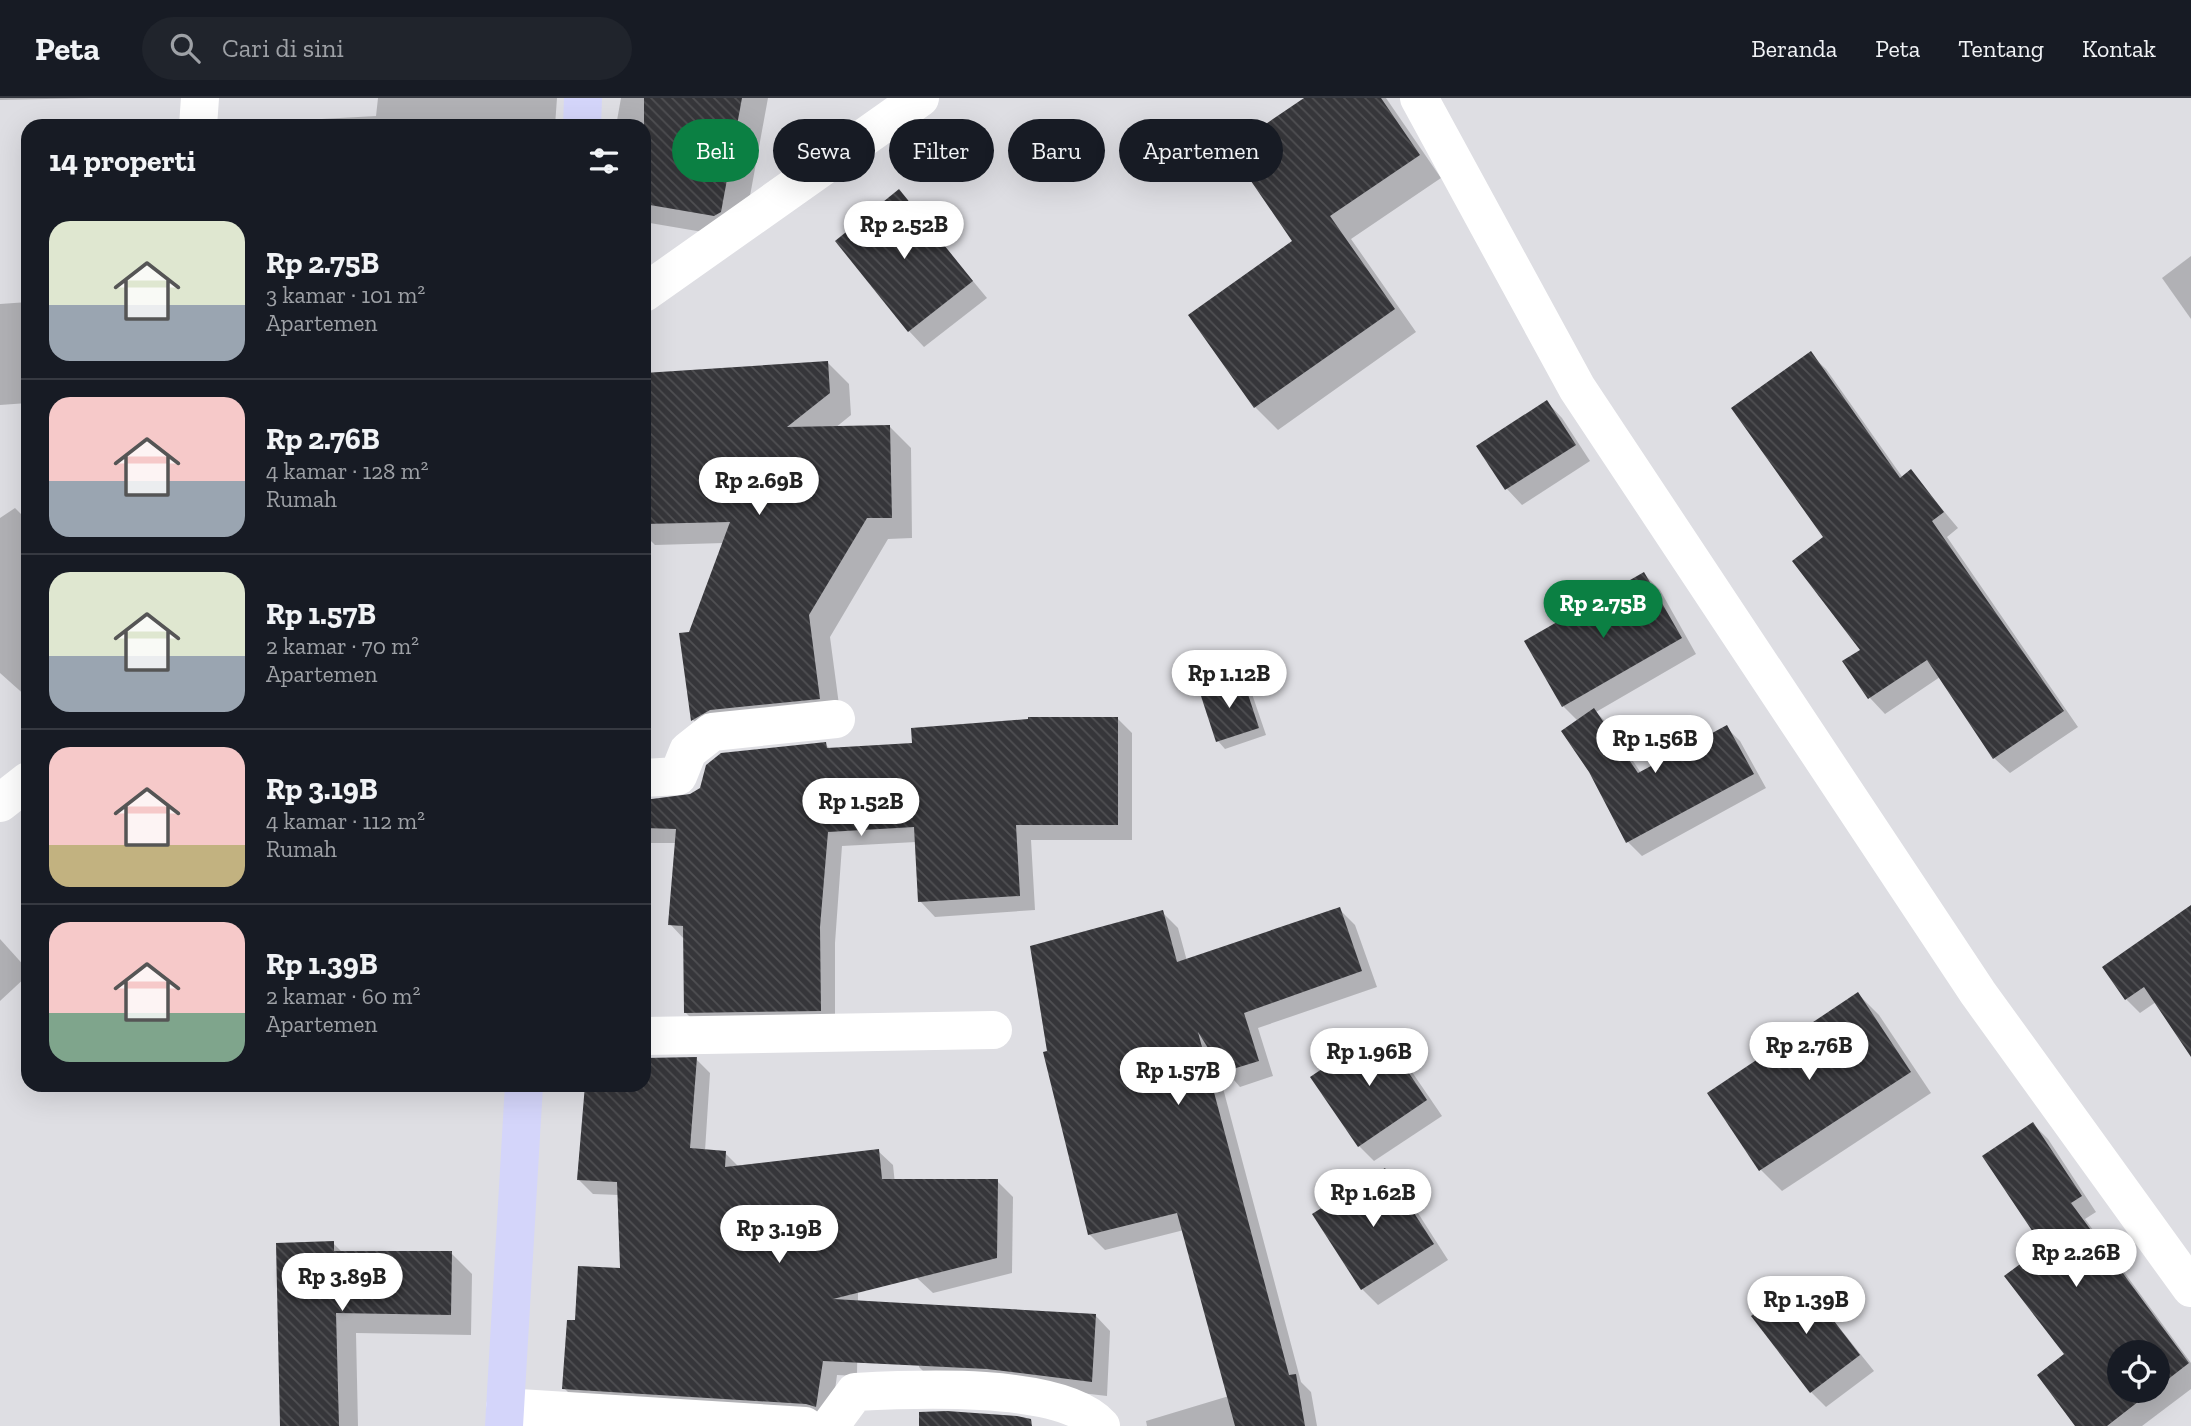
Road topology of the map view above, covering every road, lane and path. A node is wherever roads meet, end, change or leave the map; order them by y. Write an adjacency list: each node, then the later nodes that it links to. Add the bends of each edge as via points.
1 (201, 98): 5 (street)
2 (583, 98): 6 (main road)
3 (919, 98): 7 (street)
4 (1419, 98): 15 (street, via 1577,388 1978,993)
5 (199, 119)
6 (582, 119)
7 (651, 288)
8 (836, 719): 9 (street, via 712,732 688,751 678,776)
9 (651, 778)
10 (21, 786): 11 (street)
11 (0, 803)
12 (993, 1030): 13 (street)
13 (651, 1036)
14 (524, 1092): 16 (main road)
15 (2191, 1288)
16 (505, 1416): 17 (street)
17 (805, 1426)
18 (830, 1426): 19 (street, via 855,1392 937,1388 1053,1400 1093,1417)
19 (1101, 1426)

